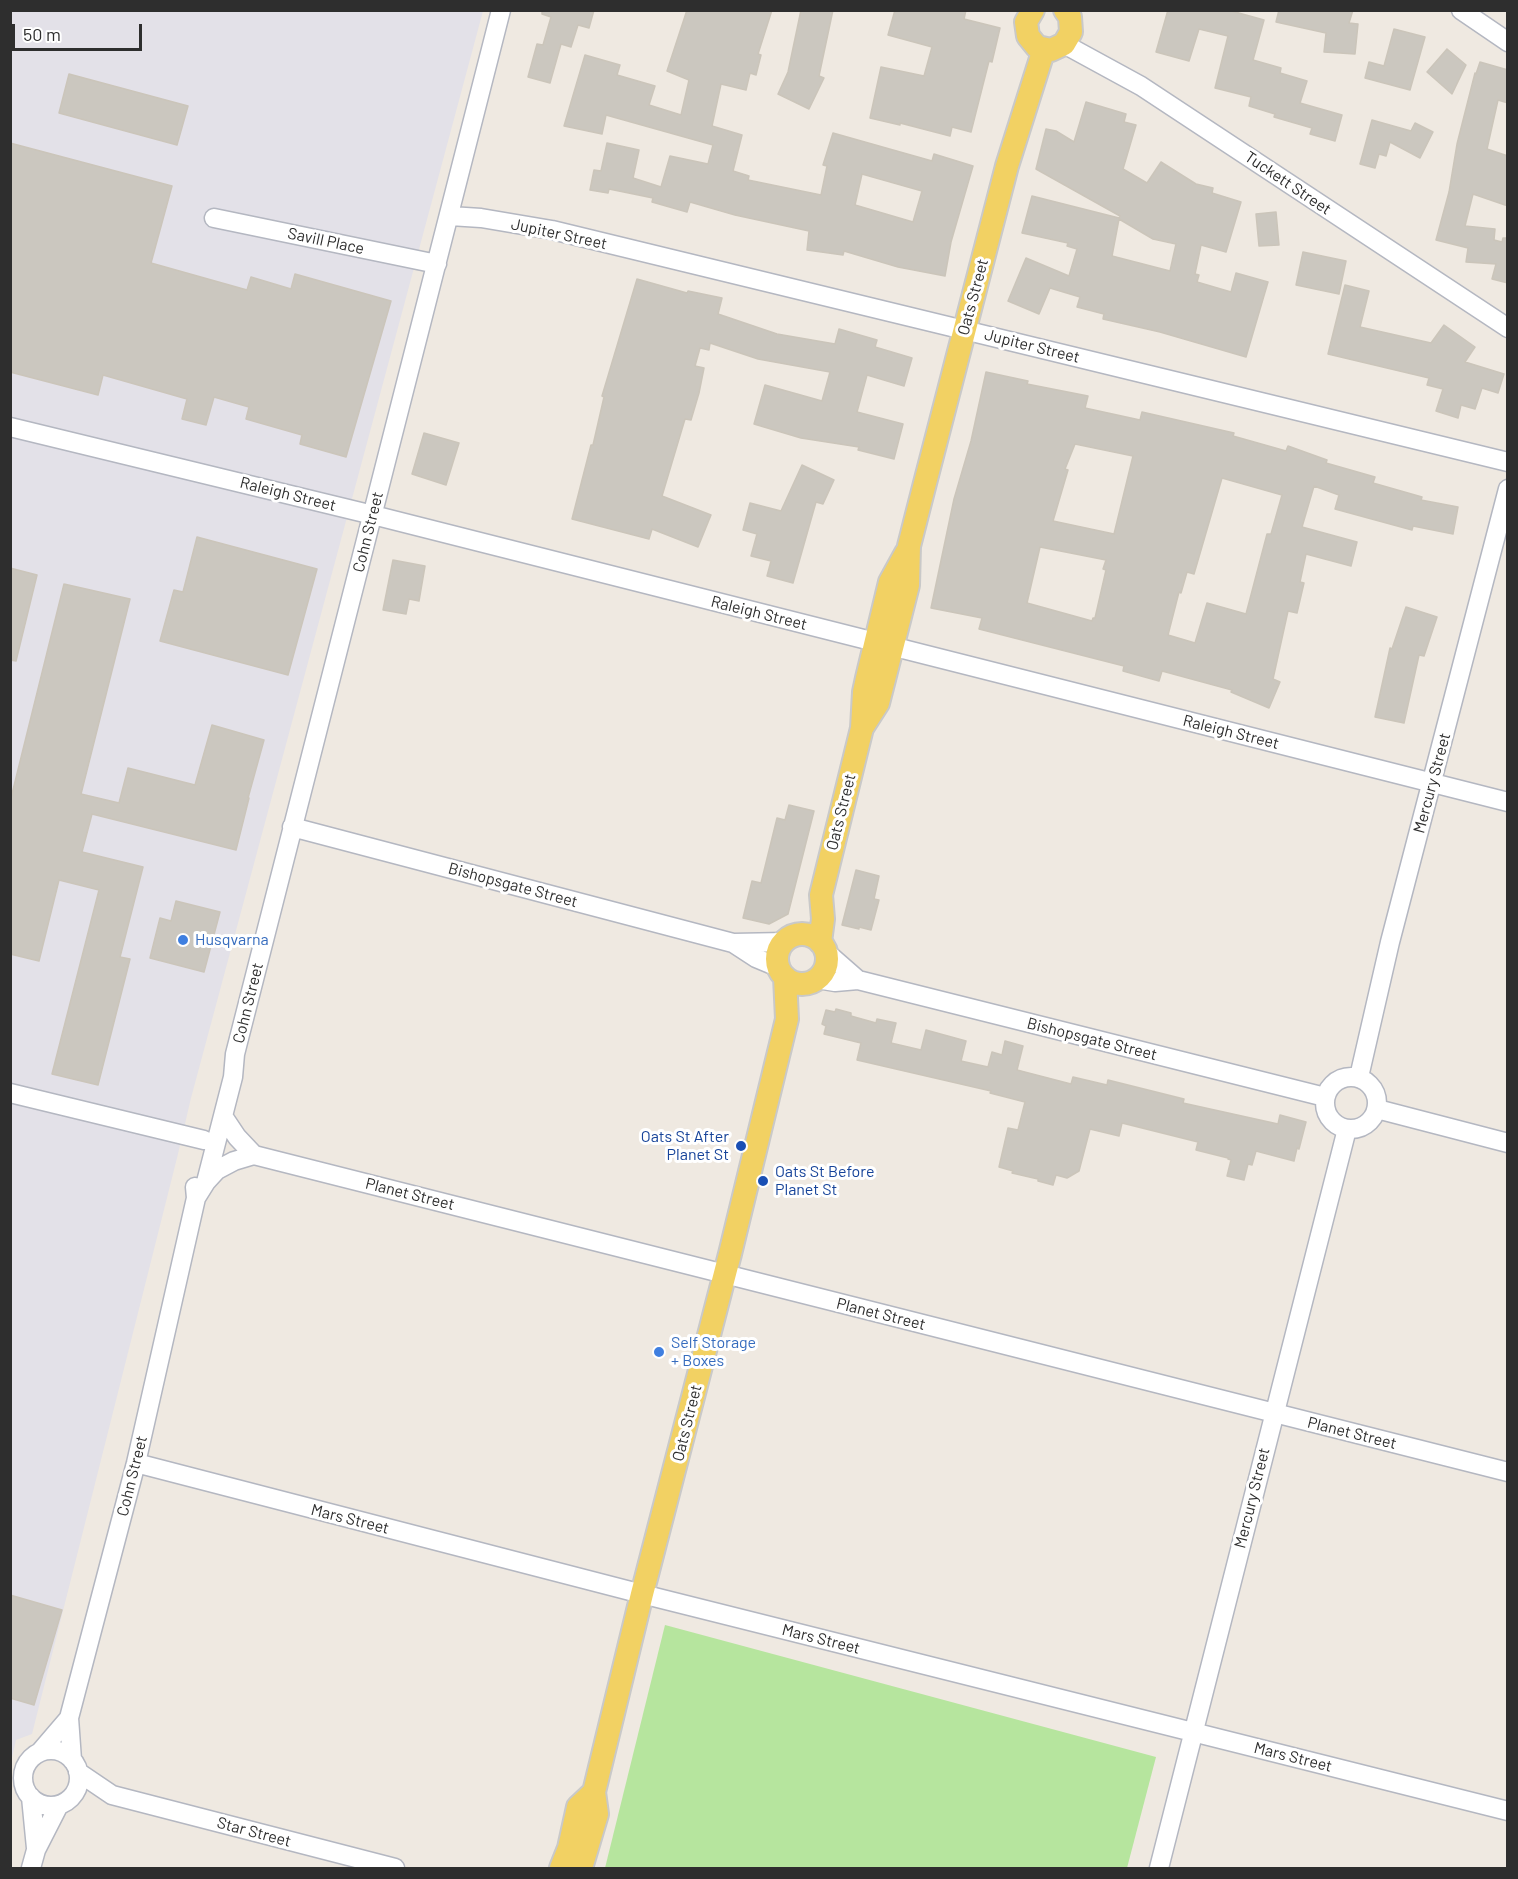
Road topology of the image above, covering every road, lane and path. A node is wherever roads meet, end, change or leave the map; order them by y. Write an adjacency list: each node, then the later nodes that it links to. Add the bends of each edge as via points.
1 (501, 10): 7 (street, Cohn Street)
2 (1461, 10): 5 (street)
3 (1066, 11): 6 (main road, Oats Street, via 1072,24 1069,38)
4 (1028, 12): 6 (main road, via 1028,36 1037,47)
5 (1508, 42)
6 (1054, 46): 10 (street, Tuckett Street, via 1141,86); 11 (main road, Oats Street, via 1007,166)
7 (450, 216): 9 (street, Cohn Street); 11 (street, Jupiter Street, via 552,230)
8 (214, 218): 9 (street, Savill Place)
9 (437, 264): 15 (street, Cohn Street)
10 (1508, 328)
11 (964, 330): 13 (street, Jupiter Street); 16 (main road, Oats Street, via 909,546 908,585)
12 (10, 427): 15 (street, Raleigh Street)
13 (1508, 462)
14 (1508, 489): 17 (street, Mercury Street)
15 (373, 514): 16 (street, Raleigh Street); 19 (street, Cohn Street)
16 (884, 644): 17 (street, Raleigh Street); 21 (main road, Oats Street, via 864,692 862,728 821,895 807,914)
17 (1433, 783): 18 (street, Raleigh Street); 27 (street, Mercury Street)
18 (1508, 802)
19 (292, 827): 20 (street, Bishopsgate Street); 26 (street, Cohn Street)
20 (733, 943): 21 (street, Bishopsgate Street); 22 (street, Bishopsgate Street)
21 (807, 943): 22 (main road, via 778,955); 23 (street, Bishopsgate Street); 24 (main road, via 826,967)
22 (782, 973): 24 (main road, via 795,983); 25 (main road, Oats Street)
23 (858, 980): 24 (street, Bishopsgate Street); 29 (street, Bishopsgate Street)
24 (814, 981): 25 (main road, Oats Street)
25 (787, 1019): 38 (main road, Oats Street)
26 (235, 1054): 31 (street, Cohn Street, via 234,1077); 33 (street, Cohn Street, via 225,1069)
27 (1359, 1077): 29 (street, via 1334,1082); 30 (street, via 1376,1093)
28 (10, 1093): 33 (street)
29 (1325, 1097): 32 (street, via 1327,1114)
30 (1377, 1109): 32 (street, via 1369,1122); 34 (street)
31 (223, 1116): 35 (street); 36 (street, Cohn Street)
32 (1347, 1129): 39 (street, Mercury Street)
33 (204, 1140): 37 (street, Cohn Street, via 194,1180)
34 (1508, 1143)
35 (254, 1155): 36 (street, via 217,1170); 38 (street, Planet Street)
36 (206, 1182): 37 (street, Cohn Street)
37 (196, 1198): 40 (street, Cohn Street)
38 (725, 1274): 39 (street, Planet Street); 42 (main road, Oats Street)
39 (1274, 1414): 41 (street, Planet Street); 44 (street, Mercury Street)
40 (135, 1463): 42 (street, Mars Street); 43 (street, Cohn Street)
41 (1508, 1472)
42 (642, 1594): 44 (street, Mars Street); 49 (main road, Oats Street)
43 (69, 1718): 45 (street, Cohn Street); 47 (street, Cohn Street)
44 (1194, 1732): 52 (street, Mars Street); 58 (street, Mercury Street)
45 (35, 1757): 46 (street); 47 (street, via 57,1751); 48 (street, via 26,1768)
46 (10, 1762)
47 (75, 1766): 50 (street, Star Street); 51 (street, via 78,1785)
48 (22, 1786): 51 (street, via 44,1805); 53 (street)
49 (594, 1792): 56 (main road, Oats Street, via 578,1807); 57 (main road, Oats Street, via 597,1814)
50 (112, 1795): 51 (street, Star Street); 55 (street, Star Street)
51 (65, 1801): 53 (street)
52 (1508, 1811)
53 (36, 1850): 54 (street)
54 (31, 1869)
55 (395, 1869)
56 (561, 1869)
57 (580, 1869)
58 (1159, 1869)

